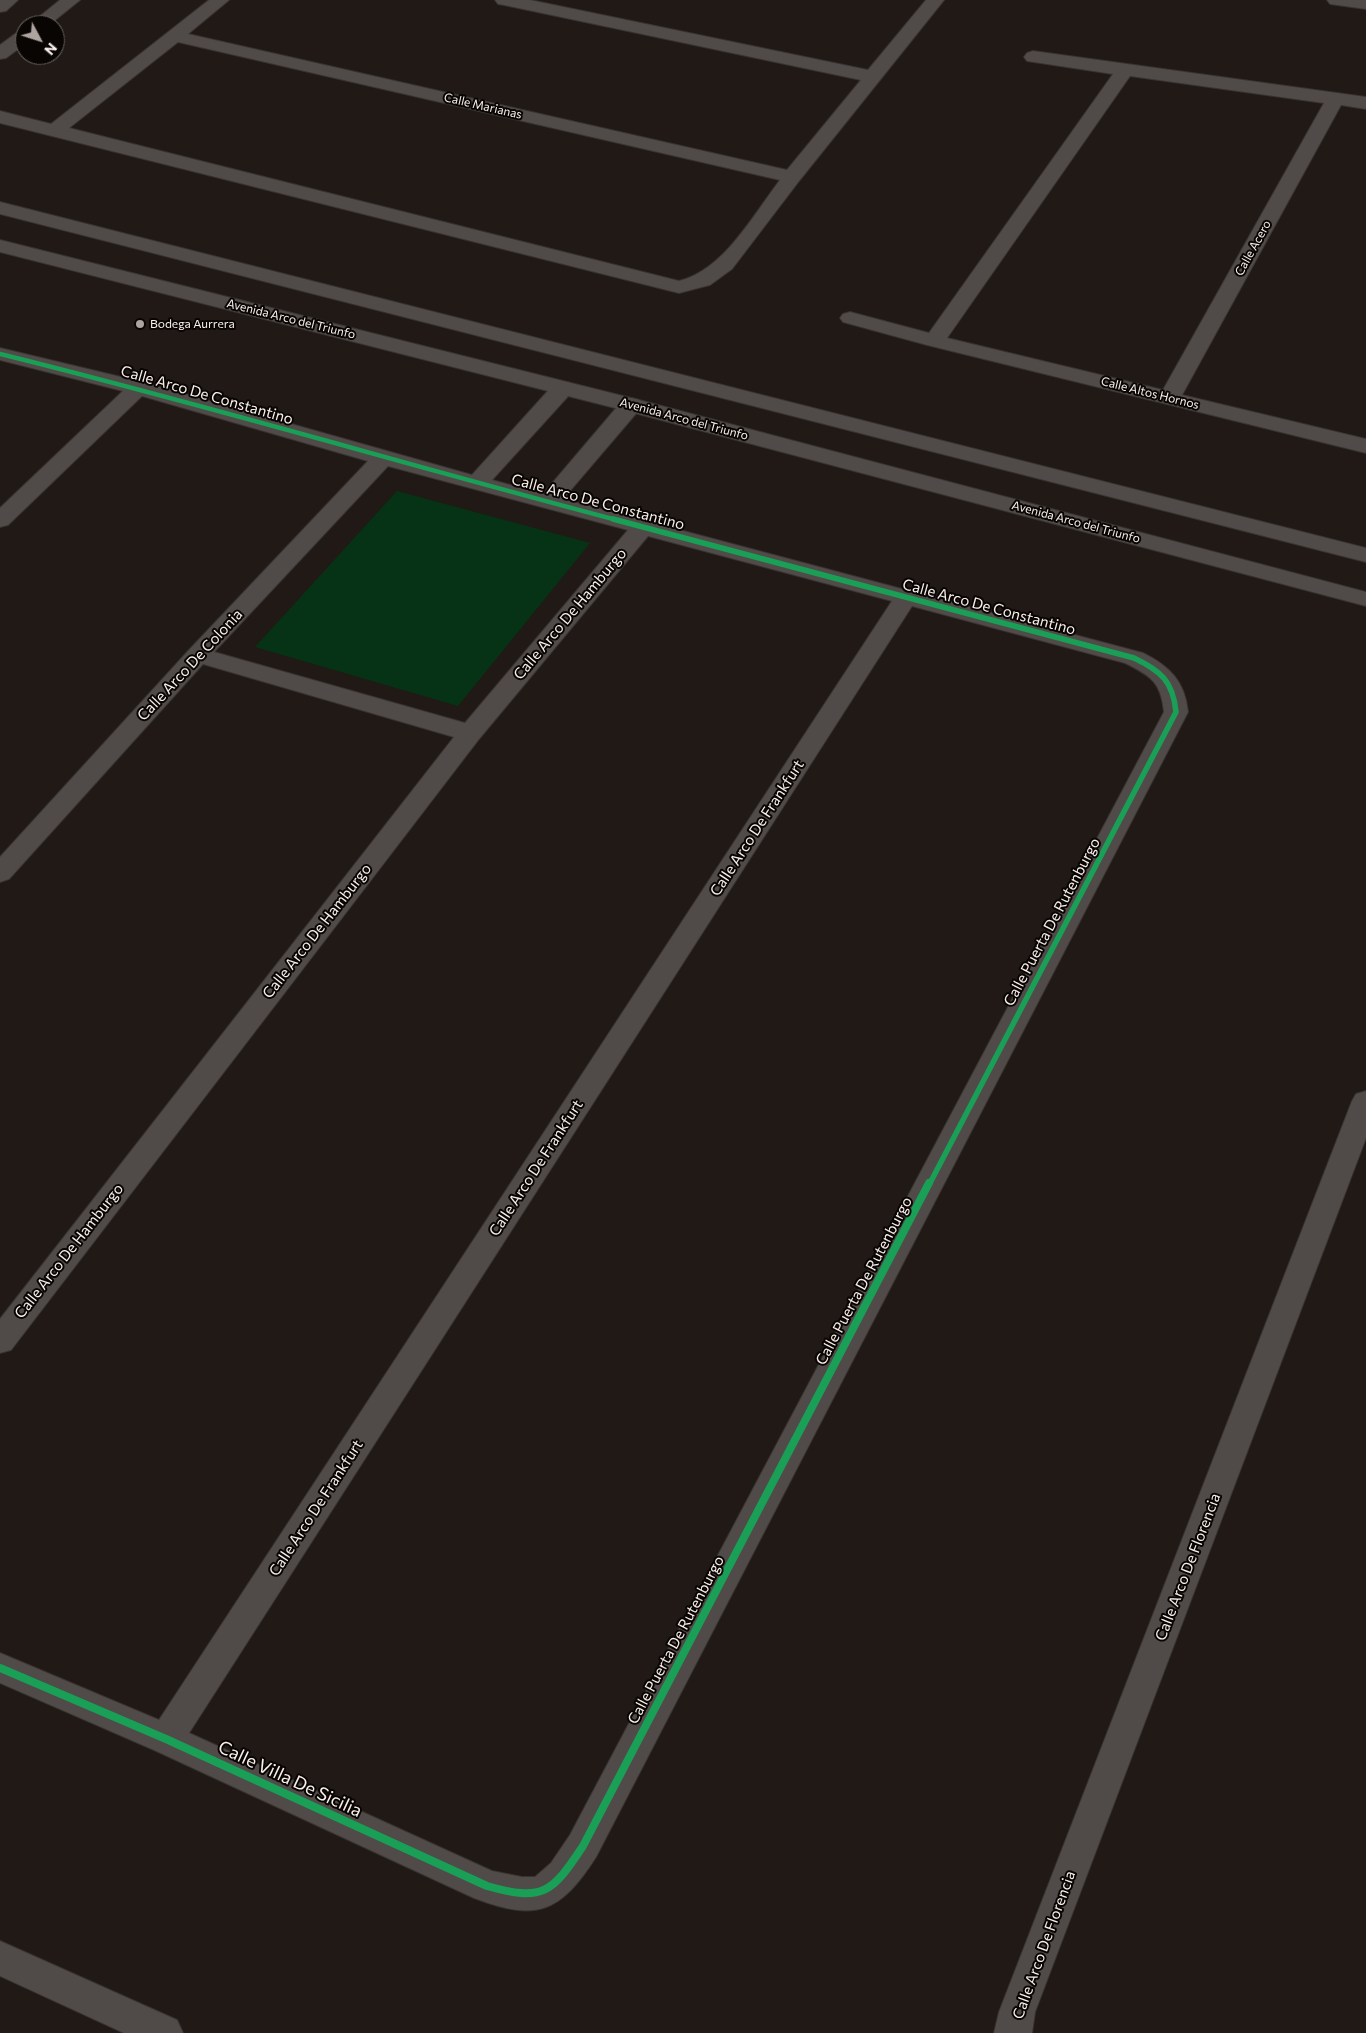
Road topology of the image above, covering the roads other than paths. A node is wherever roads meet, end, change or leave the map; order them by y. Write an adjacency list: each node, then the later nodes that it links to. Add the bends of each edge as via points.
1 (9, 0): 8 (street)
2 (71, 0): 9 (street)
3 (220, 0): 10 (street)
4 (504, 0): 15 (street)
5 (935, 0): 15 (street)
6 (1336, 0): 7 (street)
7 (1366, 4)
8 (0, 7)
9 (51, 15)
10 (174, 36): 19 (street); 20 (street, Calle Marianas)
11 (15, 43): 12 (street)
12 (0, 54)
13 (1032, 57): 14 (street)
14 (1125, 70): 16 (street); 24 (street)
15 (873, 77): 20 (street)
16 (1335, 99): 17 (street); 28 (street, Calle Acero)
17 (1366, 103)
18 (0, 117): 19 (street)
19 (55, 130): 20 (street, via 679,287 703,281 725,266)
20 (792, 177)
21 (0, 208): 36 (street)
22 (0, 246): 27 (street, Avenida Arco del Triunfo)
23 (850, 318): 24 (street, Calle Altos Hornos)
24 (934, 341): 28 (street, Calle Altos Hornos)
25 (0, 354): 26 (street, Calle Arco De Constantino)
26 (138, 388): 31 (street, Calle Arco De Constantino); 34 (street)
27 (563, 388): 29 (street, Avenida Arco del Triunfo); 32 (street)
28 (1170, 397): 30 (street, Calle Altos Hornos)
29 (631, 405): 33 (street); 38 (street, Avenida Arco del Triunfo)
30 (1366, 446)
31 (383, 458): 32 (street, Calle Arco De Constantino); 39 (street, Calle Arco De Colonia)
32 (478, 482): 33 (street, Calle Arco De Constantino)
33 (549, 501): 35 (street, Calle Arco De Constantino)
34 (0, 520)
35 (642, 528): 37 (street, Calle Arco De Constantino); 41 (street, Calle Arco De Hamburgo)
36 (1366, 555)
37 (906, 597): 40 (street, Calle Arco De Constantino, via 1134,658 1156,669); 46 (street, Calle Arco De Frankfurt)
38 (1366, 599)
39 (198, 655): 41 (street); 42 (street, Calle Arco De Colonia)
40 (1175, 695): 47 (street, Calle Puerta De Rutenburgo, via 1176,712 583,1846)
41 (470, 733): 44 (street, Calle Arco De Hamburgo)
42 (0, 873)
43 (1366, 1101): 50 (street, Calle Arco De Florencia, via 1016,2012)
44 (0, 1341)
45 (0, 1668): 46 (street, Calle Villa De Sicilia)
46 (166, 1739): 47 (street, Calle Villa De Sicilia, via 488,1886 516,1895 538,1894)
47 (564, 1876)
48 (0, 1958): 49 (street)
49 (164, 2033)
50 (1013, 2033)

